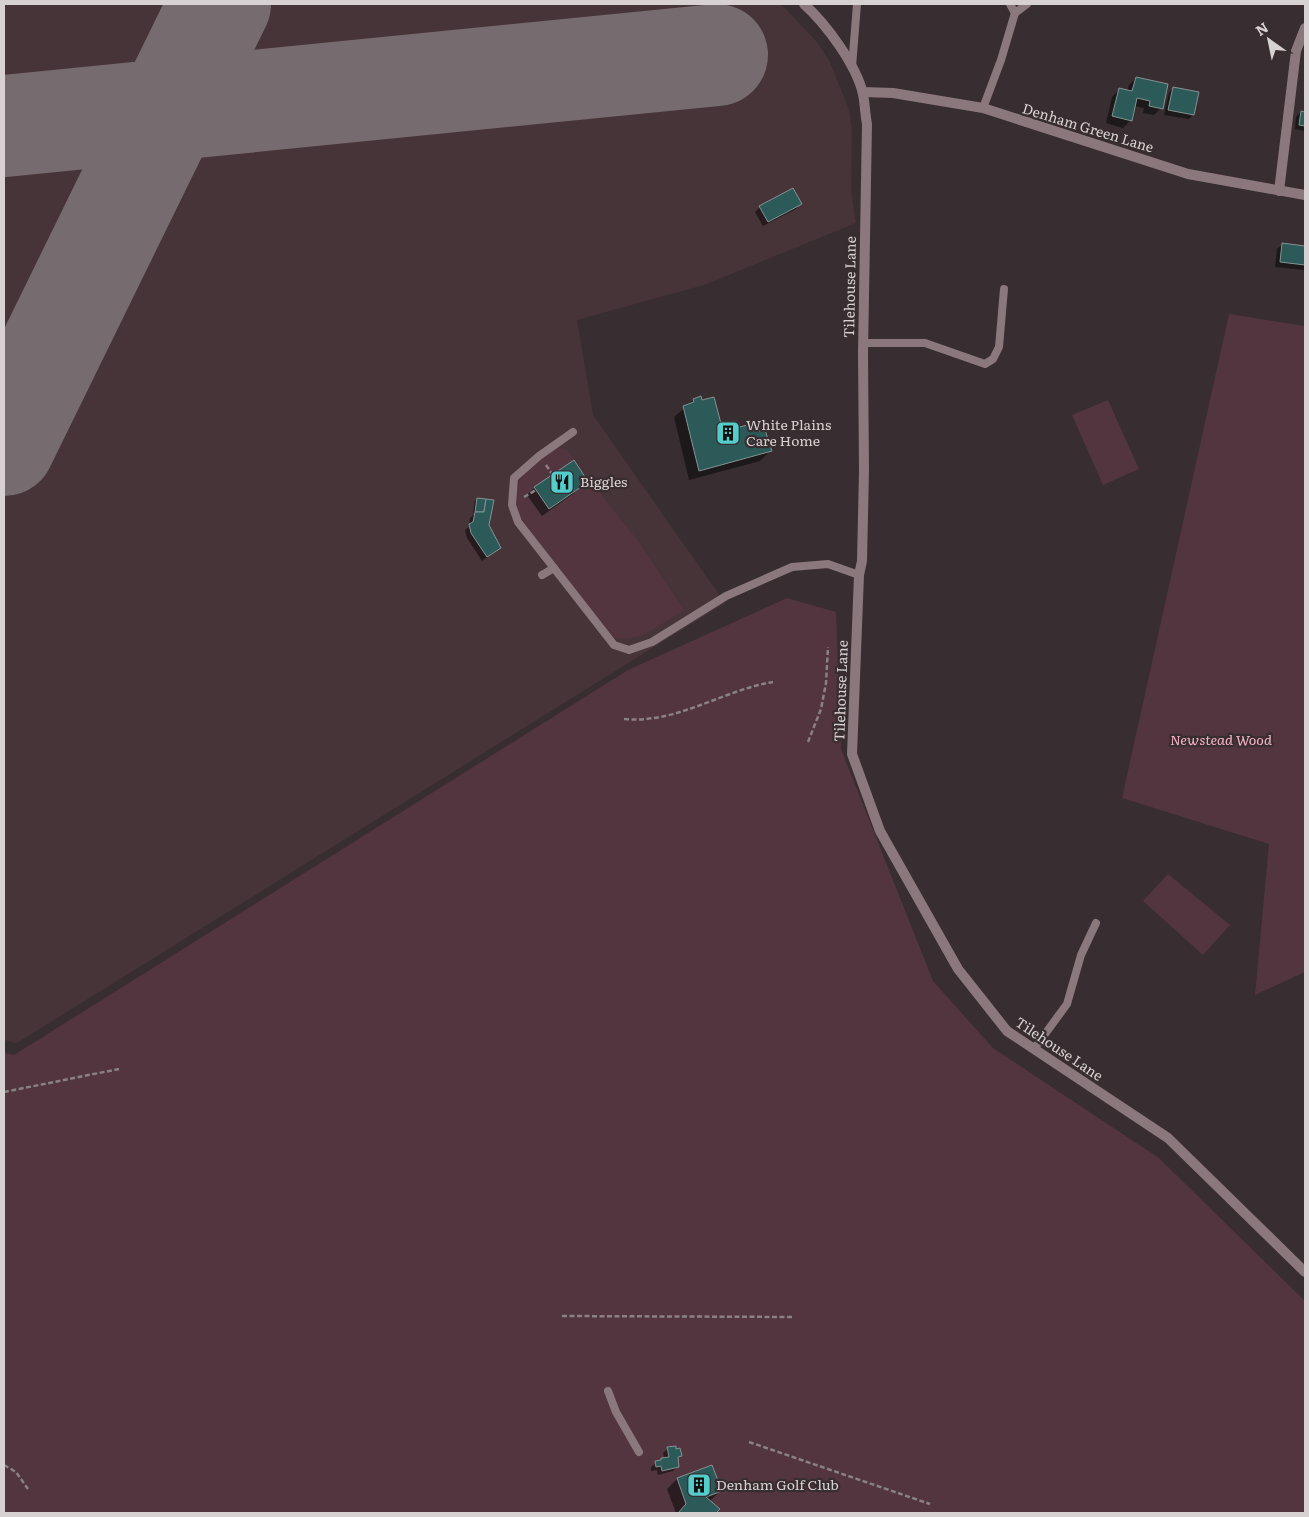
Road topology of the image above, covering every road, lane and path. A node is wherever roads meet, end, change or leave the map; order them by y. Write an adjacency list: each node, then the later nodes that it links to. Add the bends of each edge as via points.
1 (804, 4): 7 (street, Tilehouse Lane, via 833,36)
2 (857, 4): 7 (lane)
3 (1010, 4): 5 (lane)
4 (1027, 4): 5 (lane)
5 (1014, 13): 9 (lane)
6 (1305, 28): 10 (street, via 1296,50)
7 (852, 68): 8 (street, Tilehouse Lane)
8 (862, 92): 9 (street, Denham Green Lane, via 893,93); 13 (street, Tilehouse Lane, via 867,124)
9 (983, 108): 10 (street, Denham Green Lane, via 1188,174)
10 (1279, 191): 11 (street, Denham Green Lane)
11 (1305, 195)
12 (1004, 289): 13 (lane, via 999,347 993,359 985,364 925,343)
13 (863, 343): 17 (street, Tilehouse Lane, via 864,470)
14 (573, 432): 15 (lane, via 514,478 512,505 518,522)
15 (554, 568): 16 (lane); 17 (lane, via 614,645 628,650 652,642 726,596 792,567 828,564)
16 (542, 575)
17 (859, 575): 23 (street, Tilehouse Lane, via 852,754 880,831 958,969 1007,1031)
18 (828, 647): 21 (path, via 822,709)
19 (774, 682): 20 (path, via 743,689 683,712 650,719)
20 (624, 719)
21 (808, 742)
22 (1096, 923): 23 (lane, via 1081,955 1067,1004)
23 (1034, 1050): 26 (street, Tilehouse Lane, via 1168,1138)
24 (119, 1069): 25 (path)
25 (4, 1092)
26 (1305, 1272)
27 (562, 1316): 28 (path)
28 (792, 1317)
29 (608, 1391): 31 (lane)
30 (750, 1442): 34 (path)
31 (639, 1452)
32 (4, 1465): 33 (path, via 16,1472)
33 (28, 1489)
34 (930, 1504)

